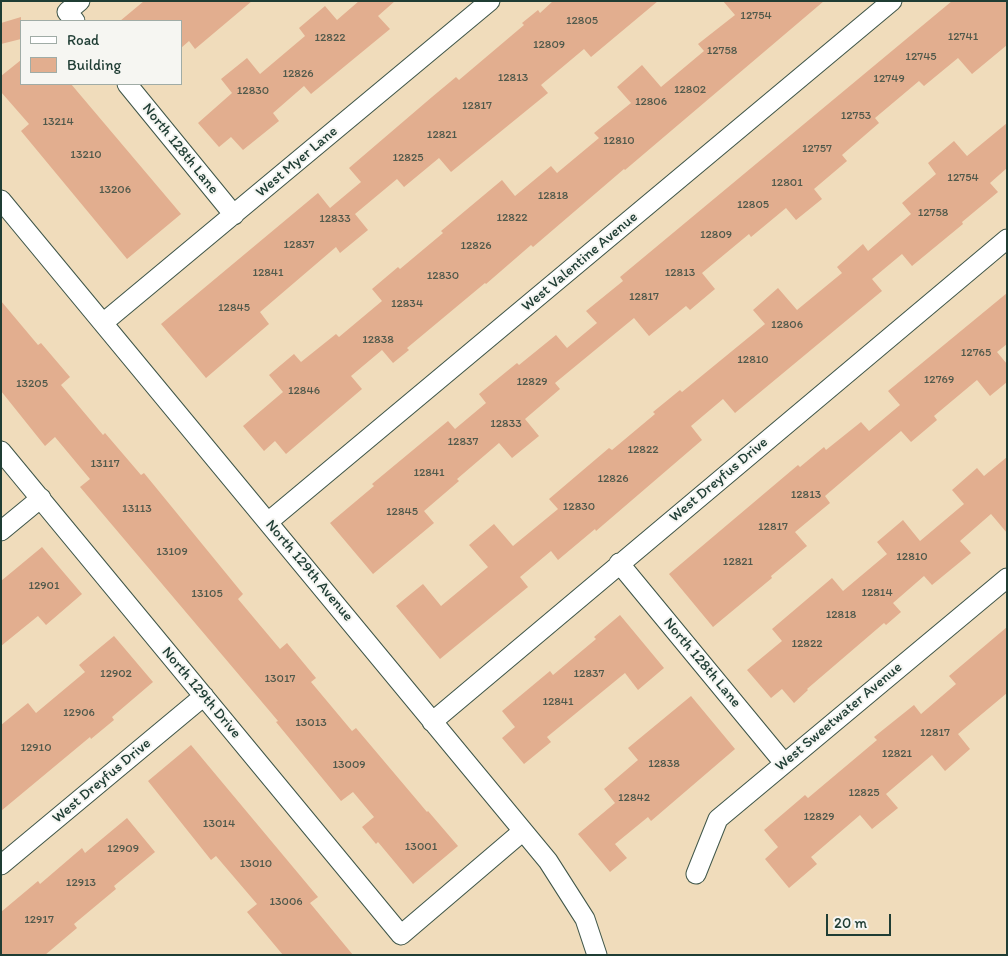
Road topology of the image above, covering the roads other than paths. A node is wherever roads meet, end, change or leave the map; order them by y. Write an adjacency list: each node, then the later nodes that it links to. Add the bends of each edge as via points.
1 (490, 1): 5 (street, West Myer Lane)
2 (892, 1): 10 (street, West Valentine Avenue)
3 (128, 85): 5 (street, North 128th Lane)
4 (1, 200): 7 (street, North 129th Avenue)
5 (234, 215): 7 (street, West Myer Lane)
6 (1007, 239): 12 (street, West Dreyfus Drive)
7 (103, 323): 10 (street, North 129th Avenue)
8 (1, 451): 9 (street, North 129th Drive)
9 (41, 498): 11 (street); 14 (street, North 129th Drive)
10 (268, 522): 15 (street, North 129th Avenue)
11 (1, 531)
12 (619, 563): 15 (street, West Dreyfus Drive); 16 (street, North 128th Lane)
13 (1007, 578): 16 (street, West Sweetwater Avenue)
14 (204, 696): 17 (street, North 129th Drive, via 401,935); 18 (street, West Dreyfus Drive)
15 (432, 722): 17 (street, North 129th Avenue)
16 (784, 763): 19 (street, West Sweetwater Avenue, via 718,819)
17 (523, 831): 20 (street, North 129th Avenue, via 572,897 585,920)
18 (1, 865)
19 (696, 874)
20 (597, 955)

